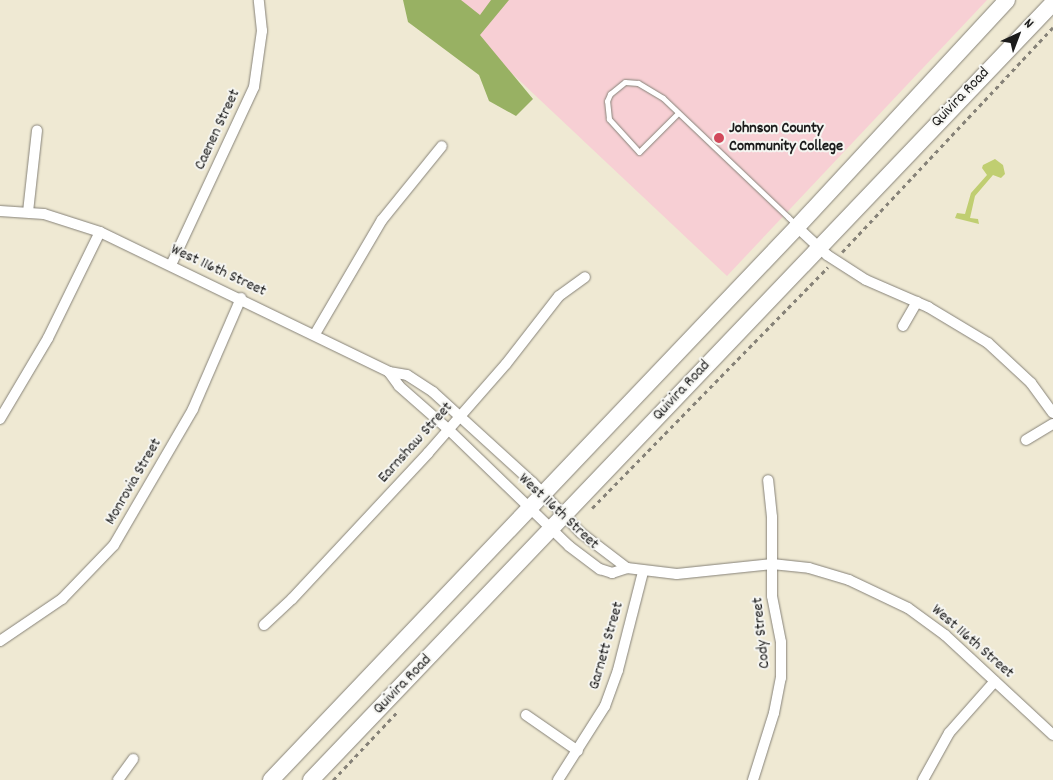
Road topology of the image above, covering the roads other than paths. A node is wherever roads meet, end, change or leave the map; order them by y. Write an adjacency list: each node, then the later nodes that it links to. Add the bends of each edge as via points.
1 (259, 0): 12 (street, Caenen Street, via 262,31 254,87)
2 (1007, 0): 9 (main road, Quivira Road)
3 (1053, 3): 11 (main road, Quivira Road)
4 (678, 113): 4 (lane, via 638,83 625,82 610,94 607,101 608,119 639,152); 9 (lane)
5 (37, 130): 8 (street)
6 (442, 146): 17 (street, via 382,220)
7 (0, 211): 8 (street, West 116th Street)
8 (28, 212): 10 (street, West 116th Street, via 61,217)
9 (797, 227): 11 (street); 26 (main road, Quivira Road)
10 (100, 232): 12 (street, West 116th Street); 21 (street, via 48,338)
11 (818, 247): 15 (street, via 866,280); 28 (main road, Quivira Road)
12 (171, 265): 14 (street, West 116th Street)
13 (585, 277): 20 (street, Earnshaw Street, via 560,296)
14 (241, 298): 17 (street, West 116th Street); 34 (street, Monrovia Street, via 193,409 114,545 90,574 62,599)
15 (917, 302): 16 (street); 19 (street, via 988,342 1031,383)
16 (903, 326)
17 (315, 334): 18 (street, West 116th Street)
18 (389, 372): 20 (street, West 116th Street, via 407,375); 23 (street, West 116th Street, via 399,386)
19 (1053, 413)
20 (460, 417): 23 (street, Earnshaw Street); 26 (street, West 116th Street)
21 (0, 419)
22 (1053, 424): 24 (street)
23 (449, 430): 27 (street, West 116th Street); 33 (street, Earnshaw Street)
24 (1026, 440)
25 (768, 480): 30 (street, Cody Street)
26 (544, 494): 27 (main road, Quivira Road); 28 (street, West 116th Street)
27 (530, 508): 29 (street, West 116th Street); 41 (main road, Quivira Road)
28 (569, 521): 29 (main road, Quivira Road); 31 (street, West 116th Street)
29 (552, 529): 31 (street, West 116th Street, via 600,569 612,573); 42 (main road, Quivira Road)
30 (772, 564): 32 (street, West 116th Street, via 677,574); 35 (street, West 116th Street, via 823,571 884,596 945,635); 44 (street, Cody Street, via 772,596 781,649 781,678 774,713)
31 (627, 568): 32 (street, West 116th Street)
32 (643, 572): 38 (street, Garnett Street, via 618,670 604,706)
33 (264, 625)
34 (0, 641)
35 (995, 681): 37 (street, West 116th Street); 45 (street, via 949,733)
36 (526, 715): 38 (street)
37 (1053, 735)
38 (578, 751): 43 (street, Garnett Street)
39 (133, 759): 40 (street)
40 (118, 780)
41 (271, 780)
42 (311, 780)
43 (558, 780)
44 (753, 780)
45 (923, 780)

